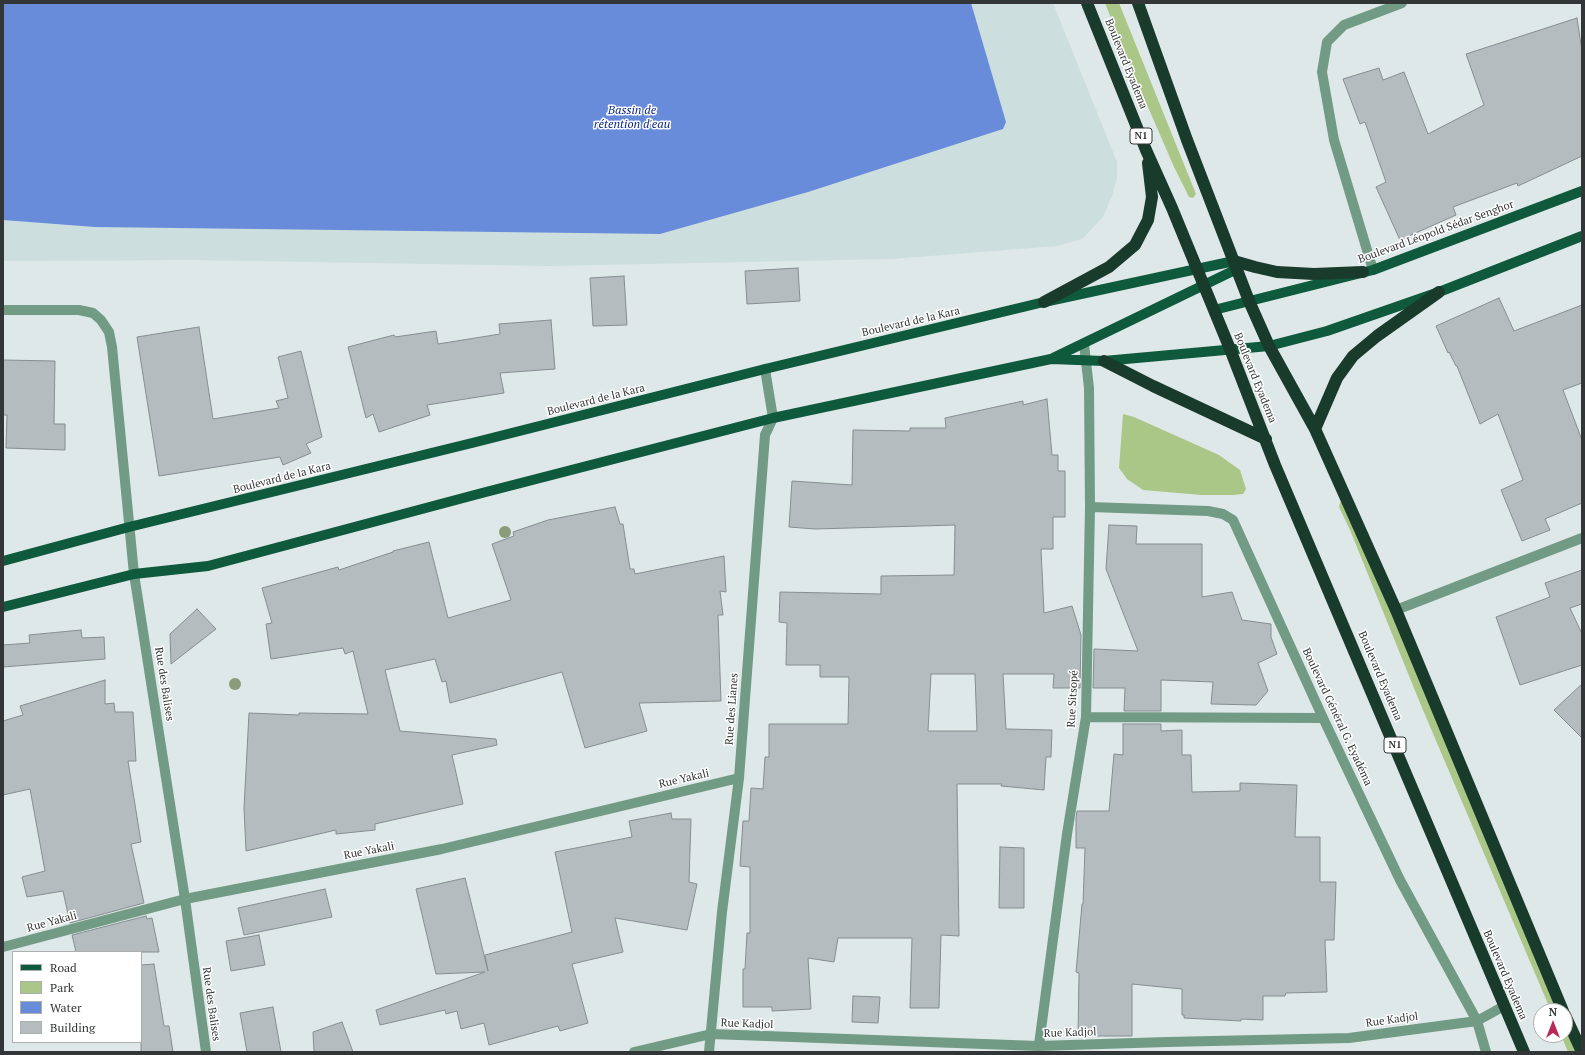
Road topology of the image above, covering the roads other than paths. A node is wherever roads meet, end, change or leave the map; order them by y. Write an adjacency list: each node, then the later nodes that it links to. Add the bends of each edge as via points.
1 (1087, 3): 4 (highway, Boulevard Eyadema / N1)
2 (1138, 3): 7 (highway, via 1187,140)
3 (1402, 3): 9 (street, via 1344,25 1327,42 1322,72 1334,140)
4 (1146, 150): 8 (highway, Boulevard Eyadema / N1); 13 (highway, via 1152,197 1148,220 1135,245 1109,267)
5 (1582, 191): 9 (main road, Boulevard Léopold Sédar Senghor)
6 (1582, 236): 11 (main road)
7 (1236, 265): 8 (main road); 9 (highway, via 1277,272 1314,274); 10 (main road); 12 (highway)
8 (1196, 268): 10 (highway, Boulevard Eyadema / N1); 13 (main road, Boulevard de la Kara)
9 (1368, 271): 12 (main road, Boulevard Léopold Sédar Senghor)
10 (1204, 286): 15 (highway, Boulevard Eyadema / N1); 16 (main road)
11 (1439, 292): 17 (main road, via 1327,331); 24 (highway, via 1353,356 1337,378)
12 (1249, 300): 15 (main road); 17 (highway)
13 (1044, 302): 22 (main road, Boulevard de la Kara)
14 (3, 310): 27 (street, Rue des Balises, via 79,310 93,313 109,332)
15 (1214, 310): 18 (highway, Boulevard Eyadema / N1)
16 (1084, 344): 19 (main road); 20 (street, Rue Sitsopé)
17 (1269, 346): 18 (main road); 24 (highway)
18 (1230, 349): 21 (main road); 25 (highway, Boulevard Eyadema / N1)
19 (1051, 359): 20 (main road); 23 (main road)
20 (1086, 360): 21 (main road); 26 (street, Rue Sitsopé, via 1089,388)
21 (1104, 361): 25 (highway)
22 (765, 369): 23 (street); 27 (main road, Boulevard de la Kara)
23 (773, 418): 30 (main road, via 208,566); 35 (street, Rue des Lianes, via 765,436)
24 (1315, 429): 32 (highway)
25 (1266, 439): 39 (highway, Boulevard Eyadema / N1)
26 (1090, 507): 33 (street, Rue Sitsopé); 34 (street, Boulevard Général G. Eyadéma, via 1208,511 1223,514 1232,520)
27 (129, 526): 29 (main road, Boulevard de la Kara); 30 (street, Rue des Balises)
28 (1582, 538): 32 (street)
29 (3, 561)
30 (134, 574): 31 (main road); 36 (street, Rue des Balises)
31 (3, 607)
32 (1396, 610): 38 (highway)
33 (1086, 717): 34 (street); 43 (street, Rue Sitsopé, via 1067,834)
34 (1323, 718): 40 (street, Boulevard Général G. Eyadéma, via 1400,880)
35 (739, 778): 36 (street, Rue Yakali, via 442,849); 42 (street, Rue des Lianes, via 722,912)
36 (185, 899): 37 (street, Rue Yakali); 44 (street, Rue des Balises)
37 (3, 947)
38 (1560, 1003)
39 (1504, 1006): 40 (street, Rue Kadjol); 48 (highway, Boulevard Eyadema / N1)
40 (1477, 1021): 43 (street, Rue Kadjol, via 1349,1038 1167,1042); 47 (street, Boulevard Général G. Eyadéma)
41 (1573, 1032): 49 (highway)
42 (711, 1034): 43 (street, Rue Kadjol); 45 (street, Rue Kadjol); 46 (street, Rue des Lianes)
43 (1038, 1049)
44 (206, 1052)
45 (634, 1052)
46 (709, 1052)
47 (1486, 1052)
48 (1524, 1052)
49 (1582, 1052)

